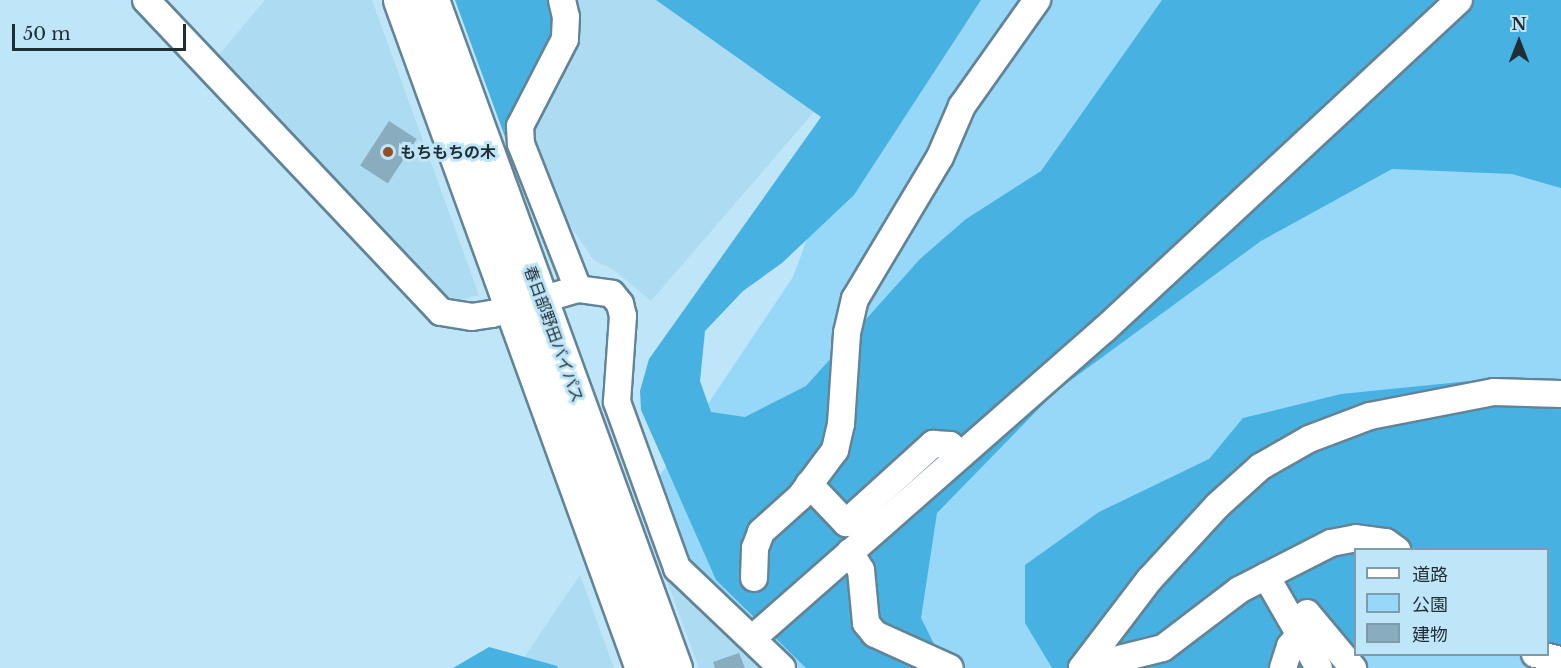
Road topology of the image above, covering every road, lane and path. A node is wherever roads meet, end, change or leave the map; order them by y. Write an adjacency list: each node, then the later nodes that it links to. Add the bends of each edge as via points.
1 (146, 0): 8 (street, via 441,312 472,317)
2 (400, 0): 8 (highway, 春日部野田バイパス)
3 (432, 0): 8 (highway, 春日部野田バイパス)
4 (562, 0): 7 (street, via 565,39 520,126 521,144)
5 (1037, 0): 11 (street, via 962,106 939,157 855,298 847,333 839,432 834,450)
6 (1459, 0): 10 (street, via 1105,329)
7 (578, 289): 8 (street); 17 (street, via 612,294 620,304 617,402 677,568)
8 (527, 304): 21 (highway, 春日部野田バイパス); 22 (highway, 春日部野田バイパス)
9 (1561, 394): 25 (street, via 1494,392 1370,416 1309,439 1260,466 1149,580)
10 (961, 455): 11 (street, via 950,445 933,444 846,523); 13 (street)
11 (809, 484): 15 (street, via 761,532 755,548)
12 (1395, 548): 14 (street, via 1386,542 1356,538 1331,543)
13 (850, 552): 17 (street); 24 (street, via 861,570 866,623 875,634)
14 (1266, 576): 16 (street); 25 (street, via 1239,590 1163,648)
15 (754, 578)
16 (1303, 623): 20 (street); 26 (street); 27 (street)
17 (753, 638): 23 (street)
18 (1544, 656): 19 (street)
19 (1561, 660)
20 (1340, 664)
21 (642, 668)
22 (675, 668)
23 (782, 668)
24 (950, 668)
25 (1082, 668)
26 (1283, 668)
27 (1319, 668)

